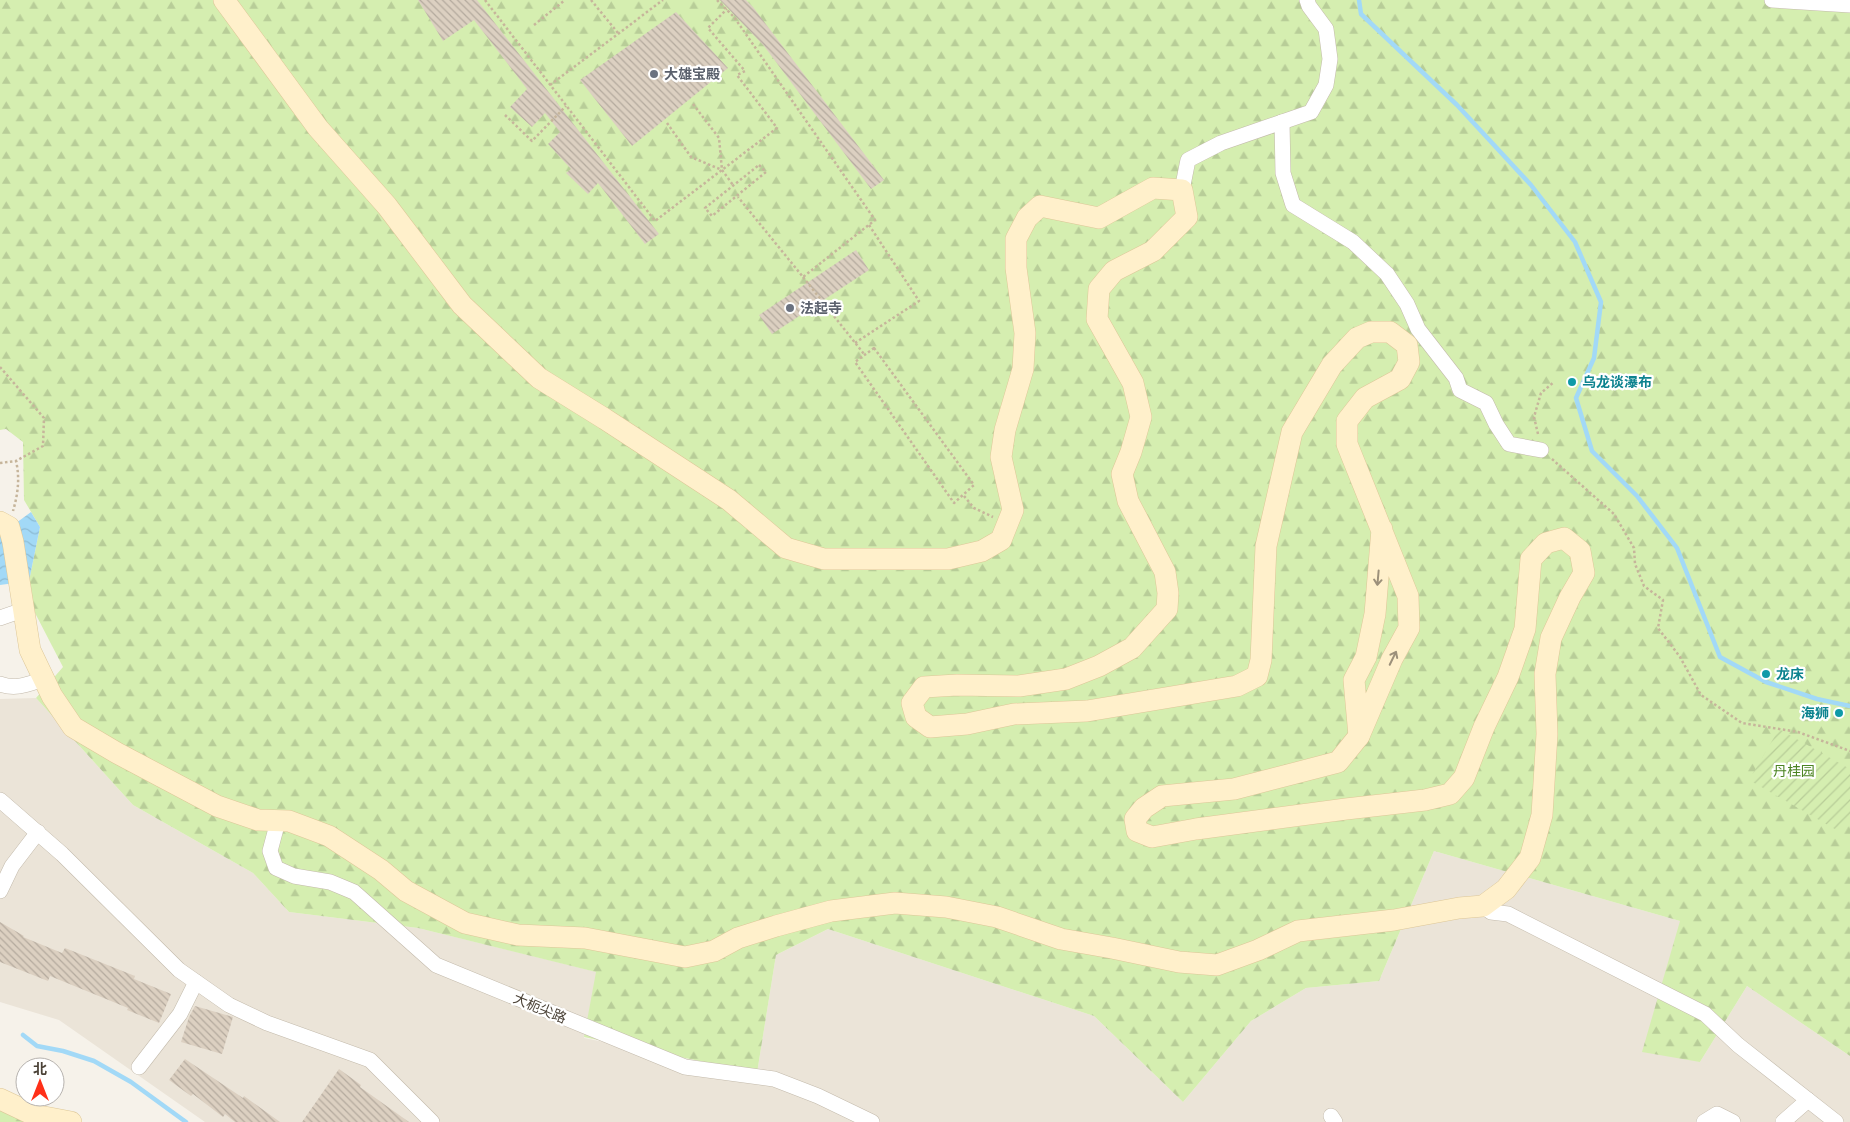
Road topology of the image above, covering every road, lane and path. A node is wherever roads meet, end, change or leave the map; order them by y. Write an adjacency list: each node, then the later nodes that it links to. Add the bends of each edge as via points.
1 (224, 0): 34 (street, via 318,128 387,206 462,305 539,378 729,500 786,548 824,559 948,559 982,551 1001,540)
2 (485, 0): 13 (path)
3 (565, 0): 11 (path)
4 (591, 0): 12 (path)
5 (663, 0): 12 (path)
6 (718, 0): 10 (path)
7 (1307, 0): 17 (street, via 1326,29 1330,59 1326,85 1311,112)
8 (1772, 0): 9 (street)
9 (1850, 5)
10 (726, 9): 19 (path, via 708,28 744,72 737,75 777,128); 23 (path, via 875,220)
11 (534, 25)
12 (618, 34): 13 (path)
13 (550, 85): 15 (path)
14 (693, 104): 19 (path, via 719,138)
15 (566, 106): 16 (path, via 532,141); 19 (path, via 655,221)
16 (505, 115)
17 (1282, 122): 21 (street, via 1222,143 1188,160); 29 (street, via 1283,173 1294,205 1352,242 1387,274 1407,304 1418,329 1456,378 1460,390 1486,403 1509,444)
18 (667, 123): 19 (path, via 691,157)
19 (722, 170): 20 (path)
20 (733, 185): 22 (path, via 705,208 712,216); 22 (path, via 759,165 766,172)
21 (1182, 190): 34 (street, via 1152,188 1099,218 1040,206 1027,218 1016,240 1016,268 1025,333 1023,369 1005,430 1001,457 1013,510); 35 (street, via 1187,217 1152,251 1114,271 1099,290 1097,319 1133,383 1141,416 1122,474 1128,501 1165,572 1167,609 1132,648 1099,666 1066,679 1019,686 924,687 912,703 916,717 930,727 967,724 1014,714 1087,711 1237,686 1257,676 1261,660 1266,546 1292,432 1332,365 1357,338 1371,332 1390,332 1407,344 1409,362 1400,379 1365,398 1348,421 1348,444)
22 (738, 197): 24 (path)
23 (869, 224): 24 (path); 25 (path, via 919,301)
24 (803, 277): 25 (path)
25 (855, 343): 26 (path)
26 (864, 355): 32 (path, via 855,362 954,503); 32 (path, via 874,348 974,485)
27 (0, 367): 30 (path, via 44,418 44,446)
28 (1554, 382): 29 (path, via 1541,392 1534,417)
29 (1541, 450): 41 (path, via 1614,514 1634,548 1635,564 1644,586 1663,600 1658,628 1702,695 1742,723 1798,732)
30 (16, 461): 31 (path); 33 (path, via 18,494)
31 (0, 463)
32 (963, 495): 34 (path, via 974,508)
33 (4, 524): 36 (street, via 13,542)
34 (1008, 525)
35 (1382, 530): 40 (street, one-way to 40, via 1375,614 1366,657 1354,680); 40 (street, one-way to 35, via 1409,628 1408,596)
36 (21, 599): 37 (street); 38 (street, via 30,650)
37 (0, 618)
38 (44, 679): 39 (street, via 21,687); 43 (street, via 73,727 217,806 258,820)
39 (0, 684)
40 (1359, 736): 46 (street, via 1338,762 1234,789 1162,796 1144,808 1135,820 1136,831 1152,837 1450,794 1464,778 1526,629 1531,559 1546,543 1564,538 1580,550 1584,573 1551,638 1545,674 1547,734 1542,815 1530,858 1506,889)
41 (1850, 751)
42 (0, 800): 44 (street)
43 (278, 821): 46 (street, via 289,821 329,836 381,870 406,891 465,923 518,935 585,938 685,957 714,952 738,938 831,911 895,903 946,907 997,917 1061,940 1179,962 1217,965 1298,931); 53 (street, 大枙尖路, via 270,851 276,868 354,892 436,965 685,1067 774,1079)
44 (38, 832): 45 (street, via 12,866); 47 (street, via 179,970)
45 (0, 891)
46 (1483, 906): 50 (street, via 1491,912 1508,914 1705,1014 1738,1045)
47 (196, 982): 48 (street, via 180,1014); 52 (street, via 229,1005 267,1023 370,1060)
48 (139, 1067)
49 (0, 1099): 51 (street, via 34,1115)
50 (1808, 1100): 56 (street); 57 (street)
51 (71, 1122)
52 (432, 1122)
53 (872, 1122)
54 (1704, 1122): 55 (street, via 1717,1114)
55 (1733, 1122)
56 (1783, 1122)
57 (1836, 1122)

